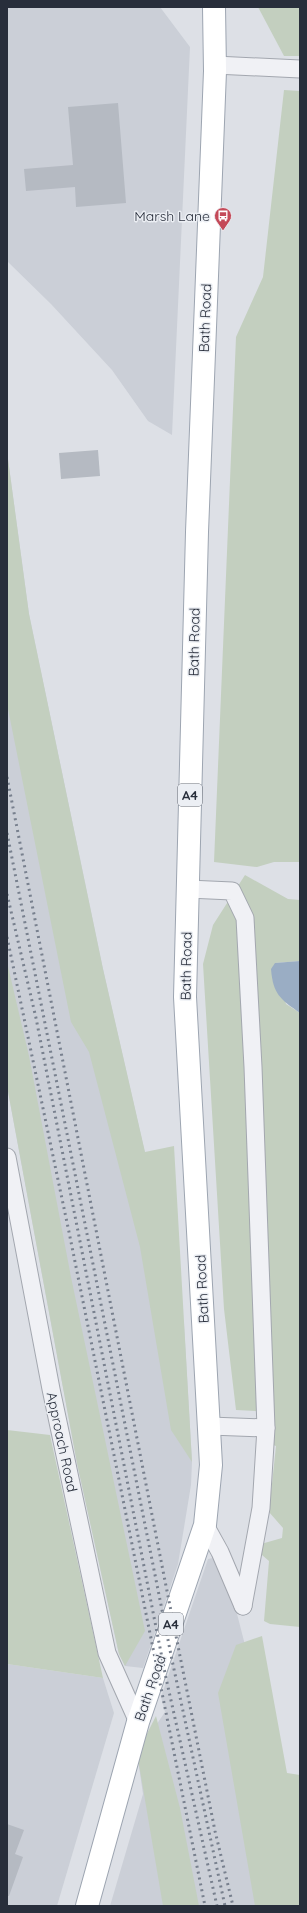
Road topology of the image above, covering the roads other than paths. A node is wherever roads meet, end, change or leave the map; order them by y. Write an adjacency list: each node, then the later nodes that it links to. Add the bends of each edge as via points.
1 (214, 7): 2 (main road, Bath Road / A4)
2 (215, 65): 3 (street); 4 (main road, Bath Road / A4, via 197,532)
3 (300, 69)
4 (188, 889): 6 (main road, Bath Road / A4, via 185,997); 7 (street, via 232,891 245,918)
5 (7, 1157): 9 (street, Approach Road, via 51,1389 107,1653)
6 (210, 1426): 7 (street); 8 (main road, Bath Road / A4, via 211,1465)
7 (266, 1428): 8 (street, via 260,1508 243,1606 220,1552)
8 (205, 1525): 9 (main road, Bath Road / A4)
9 (138, 1722): 10 (main road, Bath Road / A4)
10 (87, 1906)

